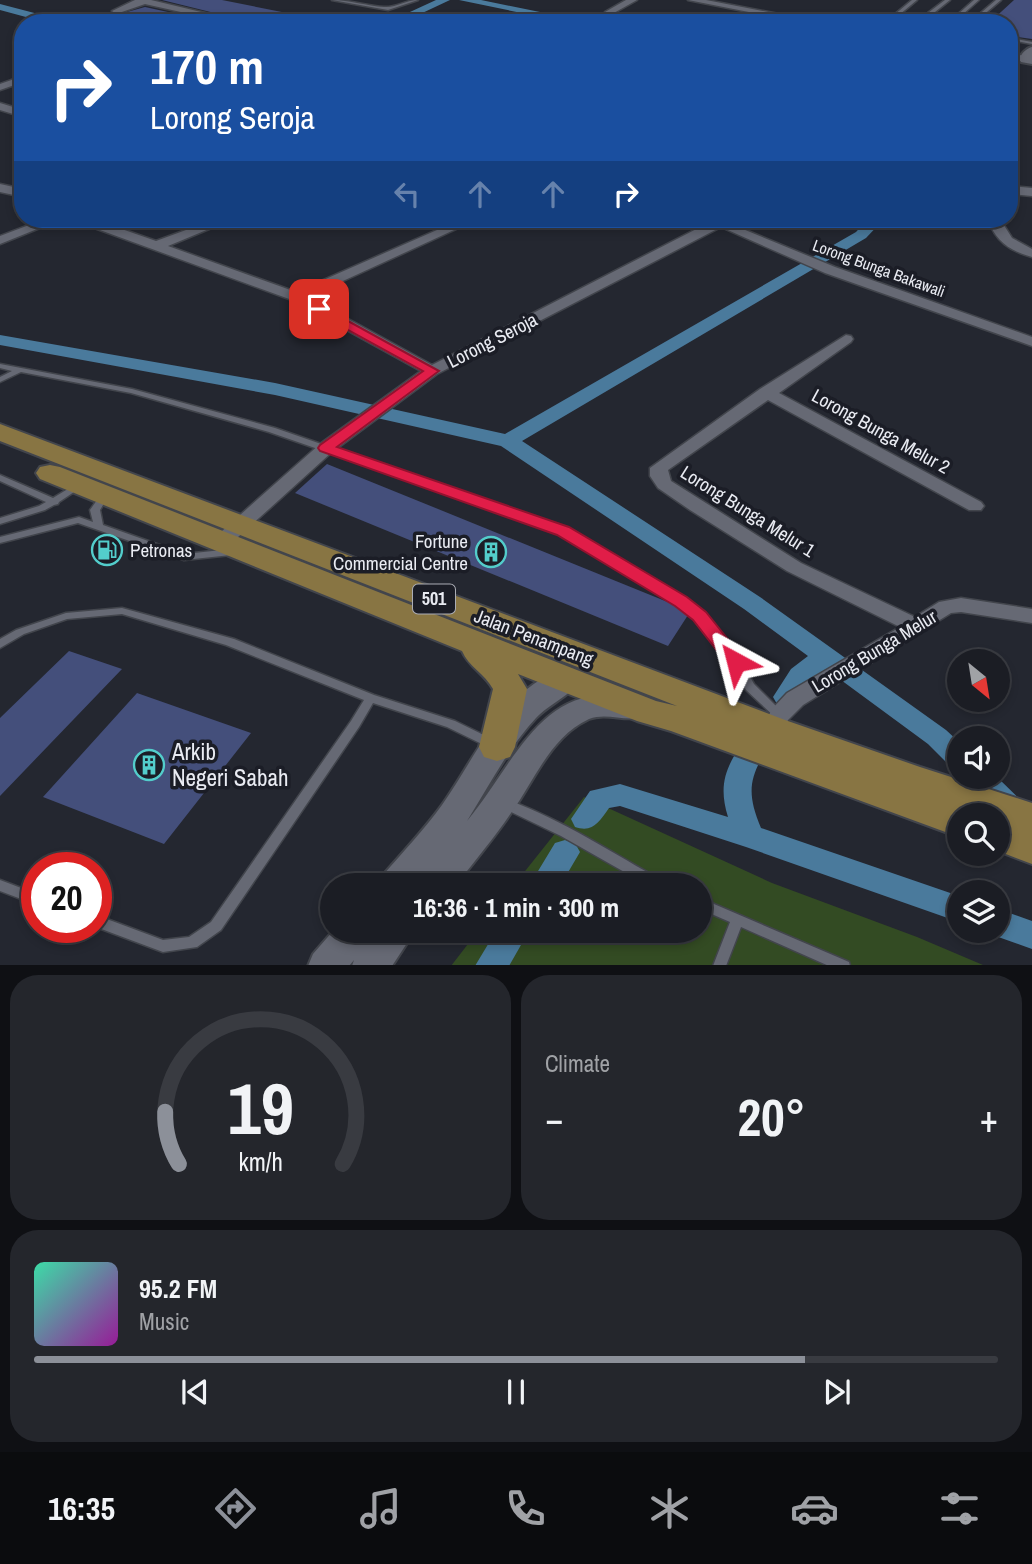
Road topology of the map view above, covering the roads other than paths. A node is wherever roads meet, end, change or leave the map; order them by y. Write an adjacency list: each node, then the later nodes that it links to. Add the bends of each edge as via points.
1 (334, 0): 2 (lane)
2 (342, 0): 13 (lane)
3 (359, 0): 13 (lane)
4 (416, 0): 13 (lane, via 388,9)
5 (618, 0): 12 (street)
6 (692, 0): 19 (street)
7 (915, 0): 20 (lane)
8 (948, 0): 21 (lane)
9 (977, 0): 22 (lane)
10 (999, 0): 23 (lane)
11 (142, 1): 14 (street); 15 (street)
12 (631, 1): 16 (street)
13 (352, 3)
14 (179, 9): 17 (street); 18 (street)
15 (116, 11)
16 (610, 12)
17 (163, 14)
18 (204, 14)
19 (771, 14)
20 (898, 14)
21 (930, 14)
22 (961, 14)
23 (982, 14)
24 (33, 228): 31 (street)
25 (108, 228): 32 (street)
26 (203, 228): 32 (street)
27 (452, 228): 34 (street)
28 (704, 228): 39 (street, Lorong Seroja)
29 (730, 228): 36 (street, Lorong Bunga Bakawali, via 830,270)
30 (997, 228): 33 (street, via 1014,246)
31 (0, 240)
32 (158, 245): 34 (street)
33 (1032, 253)
34 (297, 297): 39 (street)
35 (846, 339): 41 (street, Lorong Bunga Melur 1)
36 (1032, 342)
37 (0, 366): 38 (lane)
38 (21, 369): 40 (lane); 44 (lane, via 132,391)
39 (432, 371): 44 (street, Lorong Seroja)
40 (0, 380)
41 (766, 392): 50 (street, Lorong Bunga Melur 2); 56 (street, Lorong Bunga Melur 1, via 659,468 664,484 793,567)
42 (0, 432): 46 (main road, Jalan Penampang / 501)
43 (0, 443): 46 (main road)
44 (326, 448): 54 (street, Lorong Seroja); 64 (lane, via 563,531 681,601 699,616)
45 (0, 452): 48 (main road, Jalan Penampang / 501)
46 (48, 452): 54 (main road, Jalan Penampang / 501)
47 (0, 478): 49 (lane)
48 (93, 490): 49 (lane); 52 (lane); 54 (main road, Jalan Penampang / 501)
49 (55, 502): 51 (lane)
50 (975, 506)
51 (0, 521)
52 (99, 527): 53 (lane, via 68,521); 54 (lane, via 184,557)
53 (0, 540)
54 (233, 540): 57 (main road, Jalan Penampang / 501); 59 (main road, Jalan Penampang / 501)
55 (1032, 616): 56 (street, Lorong Bunga Melur, via 961,605 946,607)
56 (916, 626): 64 (street, Lorong Bunga Melur)
57 (452, 635): 60 (main road, Jalan Penampang / 501); 66 (main road, via 490,660 510,689)
58 (0, 643): 61 (lane, via 66,616 122,611 230,642)
59 (629, 673): 60 (main road); 64 (main road, Jalan Penampang / 501)
60 (566, 679): 62 (street); 63 (main road, Jalan Penampang / 501)
61 (370, 698): 66 (lane, via 451,724); 79 (lane, via 216,926 192,943 163,946)
62 (529, 705): 65 (street, via 547,698 562,707); 66 (street)
63 (663, 715): 64 (main road, Jalan Penampang / 501); 65 (street, via 601,705 572,714)
64 (782, 725): 68 (main road, Jalan Penampang / 501); 69 (main road, Jalan Penampang / 501, via 911,779)
65 (541, 739): 67 (street)
66 (497, 747): 72 (street, via 442,831)
67 (514, 808): 73 (street); 74 (lane, via 559,827)
68 (947, 814)
69 (1032, 818)
70 (1010, 839): 71 (main road)
71 (1032, 848)
72 (406, 873)
73 (447, 873)
74 (637, 873)
75 (0, 885): 76 (lane)
76 (21, 894)
77 (712, 909): 78 (lane)
78 (737, 920): 84 (lane); 85 (lane)
79 (112, 927)
80 (345, 943): 82 (street)
81 (387, 943): 83 (street)
82 (326, 965)
83 (370, 965)
84 (719, 965)
85 (844, 965)

